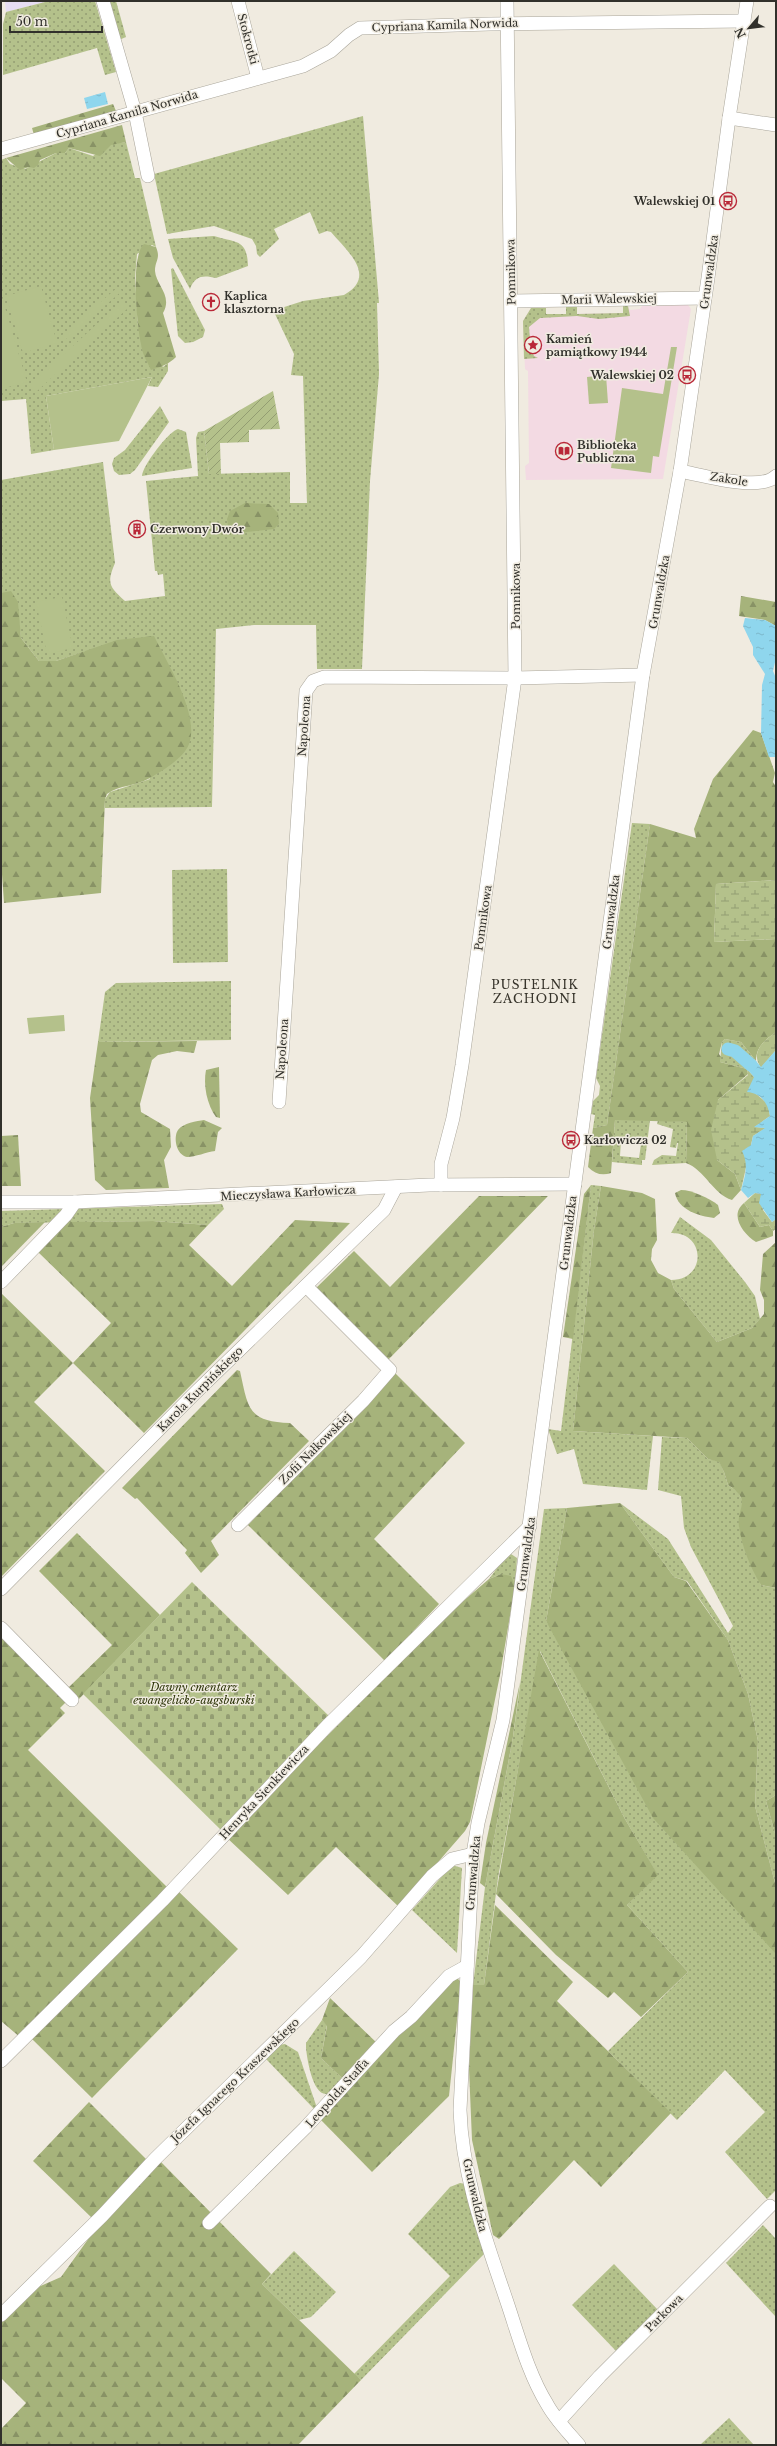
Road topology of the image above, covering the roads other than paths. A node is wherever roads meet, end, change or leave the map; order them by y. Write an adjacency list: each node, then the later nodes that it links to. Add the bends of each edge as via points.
1 (103, 1): 8 (street)
2 (238, 1): 7 (street, Stokrotki)
3 (508, 1): 6 (street, Pomnikowa)
4 (747, 1): 5 (street, Grunwaldzka)
5 (744, 20): 6 (street, Cypriana Kamila Norwida); 9 (street, Grunwaldzka)
6 (508, 24): 7 (street, Cypriana Kamila Norwida, via 360,28 320,58 303,66); 14 (street, Pomnikowa)
7 (258, 78): 8 (street, Cypriana Kamila Norwida)
8 (135, 112): 11 (street, Cypriana Kamila Norwida); 12 (street)
9 (728, 118): 10 (street); 13 (street, Grunwaldzka)
10 (776, 125)
11 (1, 150)
12 (148, 176)
13 (705, 298): 14 (street, Marii Walewskiej); 15 (street, Grunwaldzka)
14 (512, 301): 18 (street, Pomnikowa)
15 (680, 472): 16 (street, Zakole, via 757,484 772,481); 17 (street, Grunwaldzka)
16 (776, 476)
17 (643, 675): 18 (street, Napoleona); 20 (street, Grunwaldzka)
18 (515, 678): 19 (street, Napoleona, via 324,677 314,681 306,691); 21 (street, Pomnikowa, via 462,1065 453,1118 441,1164)
19 (279, 1102)
20 (575, 1184): 21 (street, Mieczysława Karłowicza); 28 (street, Grunwaldzka)
21 (441, 1185): 22 (street, Mieczysława Karłowicza)
22 (396, 1187): 24 (street, Mieczysława Karłowicza); 26 (street, Karola Kurpińskiego, via 384,1210)
23 (1, 1202): 24 (street, Mieczysława Karłowicza)
24 (75, 1202): 25 (street, via 66,1215)
25 (1, 1282)
26 (306, 1286): 27 (street, Zofii Nałkowskiej, via 390,1370 363,1401); 29 (street, Karola Kurpińskiego)
27 (238, 1525)
28 (530, 1526): 32 (street, Grunwaldzka, via 503,1720); 34 (street, Henryka Sienkiewicza, via 327,1726 162,1901)
29 (1, 1589)
30 (1, 1628): 31 (street)
31 (72, 1700)
32 (473, 1854): 33 (street, Grunwaldzka); 37 (street, Józefa Ignacego Kraszewskiego, via 452,1860 432,1876 361,1956 160,2153 102,2216)
33 (467, 1966): 36 (street, Leopolda Staffa, via 449,1976 411,2017 394,2031 305,2128); 38 (street, Grunwaldzka, via 460,2110 468,2172 487,2244 536,2384)
34 (1, 2061)
35 (770, 2206): 38 (street, Parkowa, via 600,2376)
36 (209, 2223)
37 (1, 2315)
38 (559, 2422): 39 (street, Grunwaldzka)
39 (579, 2445)

